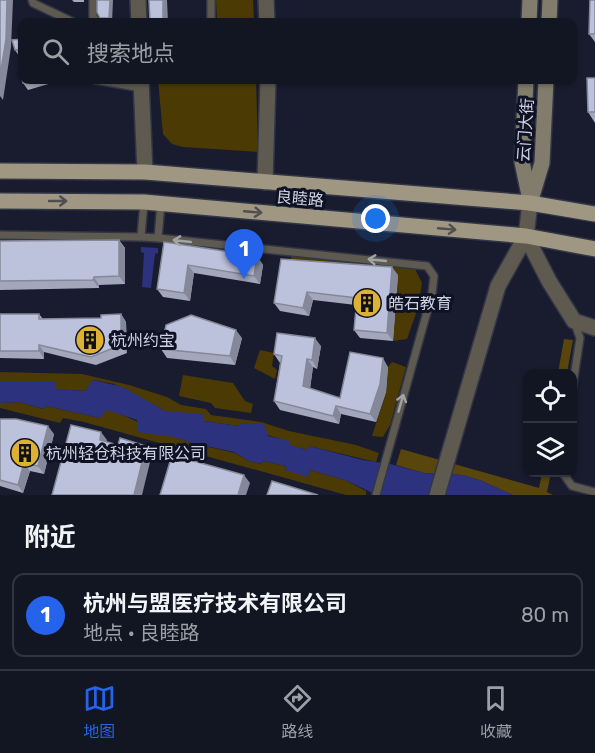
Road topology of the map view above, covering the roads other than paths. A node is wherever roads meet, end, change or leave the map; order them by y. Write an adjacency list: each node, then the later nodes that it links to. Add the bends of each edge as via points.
1 (33, 0): 8 (lane)
2 (93, 0): 9 (lane)
3 (138, 0): 10 (street)
4 (211, 0): 11 (lane)
5 (266, 0): 12 (street)
6 (530, 0): 13 (main road)
7 (550, 0): 14 (main road)
8 (65, 18)
9 (94, 18)
10 (139, 18)
11 (212, 18)
12 (267, 18)
13 (529, 18)
14 (549, 18)
15 (141, 84): 20 (street)
16 (267, 84): 21 (street)
17 (526, 84): 25 (main road, 云门大街, via 522,162)
18 (546, 84): 25 (main road, 云门大街, via 542,163)
19 (0, 171): 20 (main road, 良睦路)
20 (145, 172): 21 (main road, 良睦路)
21 (265, 182): 25 (main road, 良睦路)
22 (0, 201): 23 (main road, 良睦路, one-way to 23)
23 (144, 202): 24 (main road, 良睦路); 29 (lane)
24 (161, 203): 28 (main road, 良睦路, one-way to 28); 30 (lane)
25 (530, 203): 26 (main road, 良睦路); 28 (street)
26 (595, 214)
27 (0, 235): 29 (lane)
28 (526, 236): 31 (main road, 良睦路); 32 (street); 38 (street, via 498,286)
29 (141, 237): 30 (lane)
30 (158, 238): 37 (lane, one-way to 30, via 432,294 434,276 427,266)
31 (595, 249)
32 (574, 321): 33 (street); 34 (lane, via 580,338)
33 (595, 328)
34 (576, 369)
35 (566, 477): 36 (lane, via 572,486)
36 (595, 492)
37 (376, 495)
38 (437, 495)

